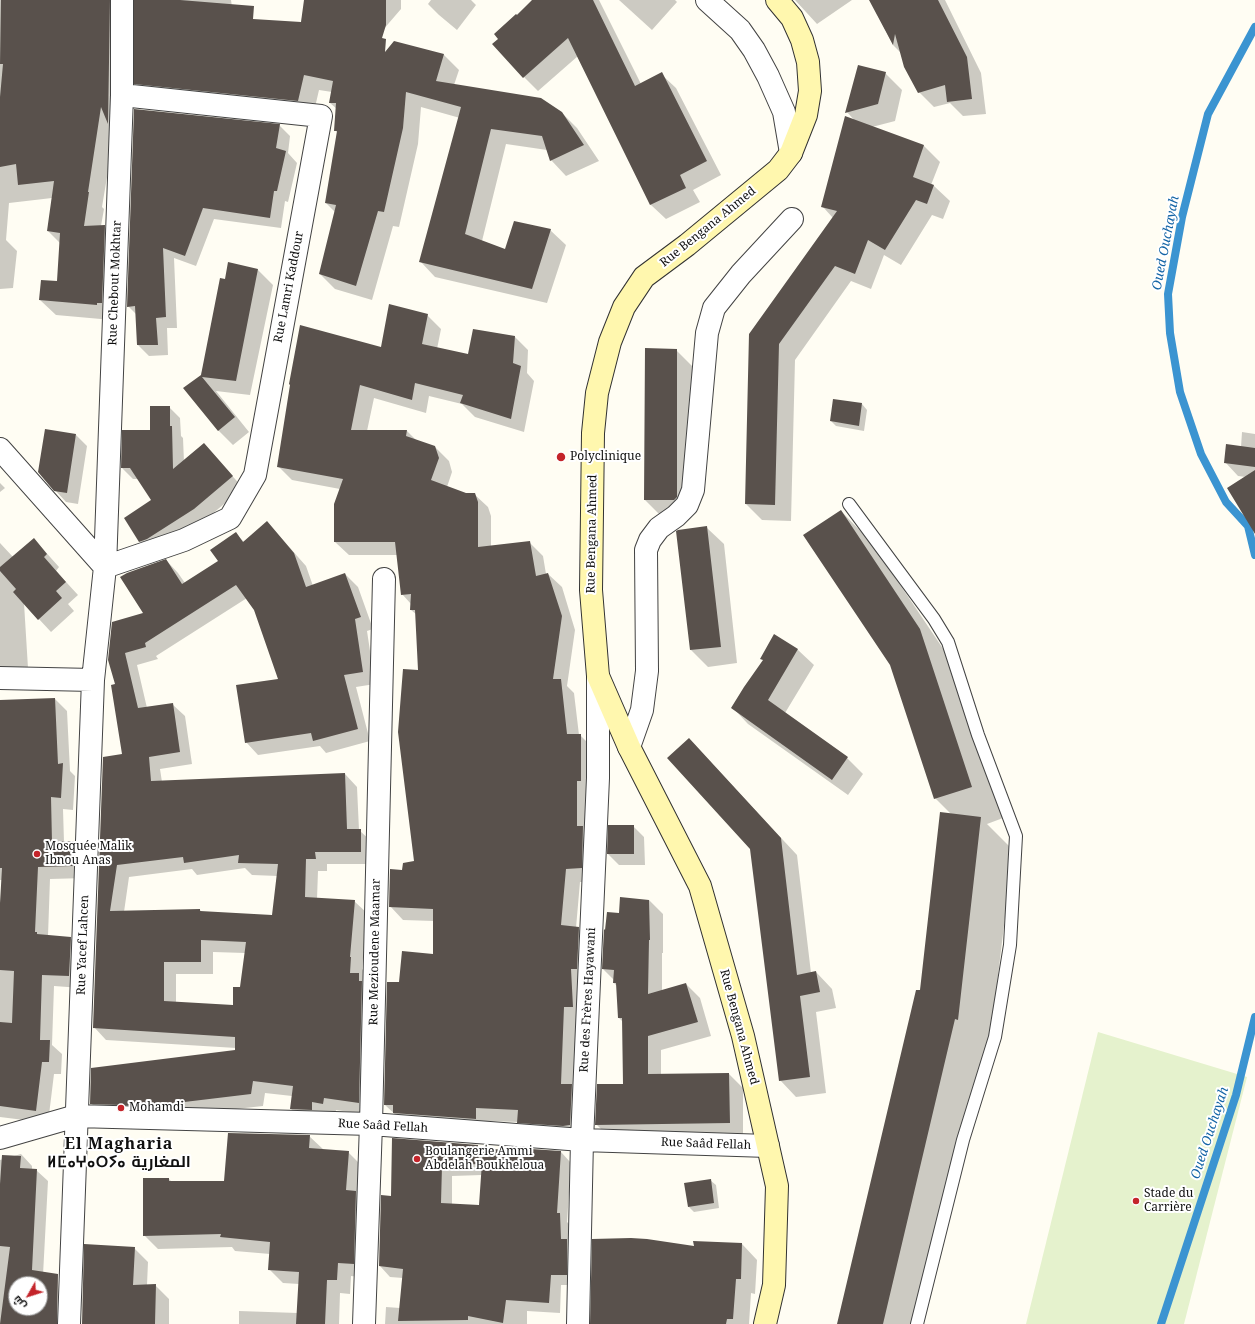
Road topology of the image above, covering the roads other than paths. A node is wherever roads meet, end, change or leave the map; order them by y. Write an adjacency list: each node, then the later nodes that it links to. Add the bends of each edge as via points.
1 (122, 0): 4 (street, Rue Chebout Mokhtar)
2 (707, 0): 5 (street, via 740,30 754,50 784,112)
3 (777, 0): 5 (street, Rue Bengana Ahmed, via 792,18 808,62 810,91 806,115)
4 (122, 95): 9 (street, Rue Chebout Mokhtar); 9 (street, Rue Lamri Kaddour, via 321,116 254,475 230,518 184,540)
5 (791, 153): 11 (street, Rue Bengana Ahmed, via 765,182 644,277 624,307 610,342 598,393 594,433 591,590)
6 (792, 219): 14 (street, via 741,274 714,308 706,333 692,490 687,505 658,528 646,550 647,671 642,710)
7 (0, 449): 9 (street)
8 (849, 504): 24 (lane, via 934,619 948,642 978,735 1016,836 1010,945 996,1037 962,1140)
9 (105, 567): 13 (street, Rue Yacef Lahcen)
10 (384, 579): 16 (street, Rue Mezioudene Maamar)
11 (598, 676): 14 (street, Rue Bengana Ahmed); 18 (street, Rue des Frères Hayawani, via 598,778)
12 (0, 678): 13 (street)
13 (93, 680): 15 (street, Rue Yacef Lahcen)
14 (629, 747): 19 (street, Rue Bengana Ahmed, via 700,886 743,1036)
15 (76, 1116): 16 (street, Rue Saâd Fellah); 17 (street, Rue Saâd Fellah); 20 (street, Rue Yacef Lahcen)
16 (371, 1124): 18 (street, Rue Saâd Fellah); 21 (street, Rue Mezioudene Maamar)
17 (0, 1138)
18 (582, 1140): 19 (street, Rue Saâd Fellah); 22 (street, Rue des Frères Hayawani)
19 (768, 1146): 23 (street, Rue Bengana Ahmed, via 777,1186 774,1285)
20 (69, 1324)
21 (364, 1324)
22 (578, 1324)
23 (764, 1324)
24 (917, 1324)

